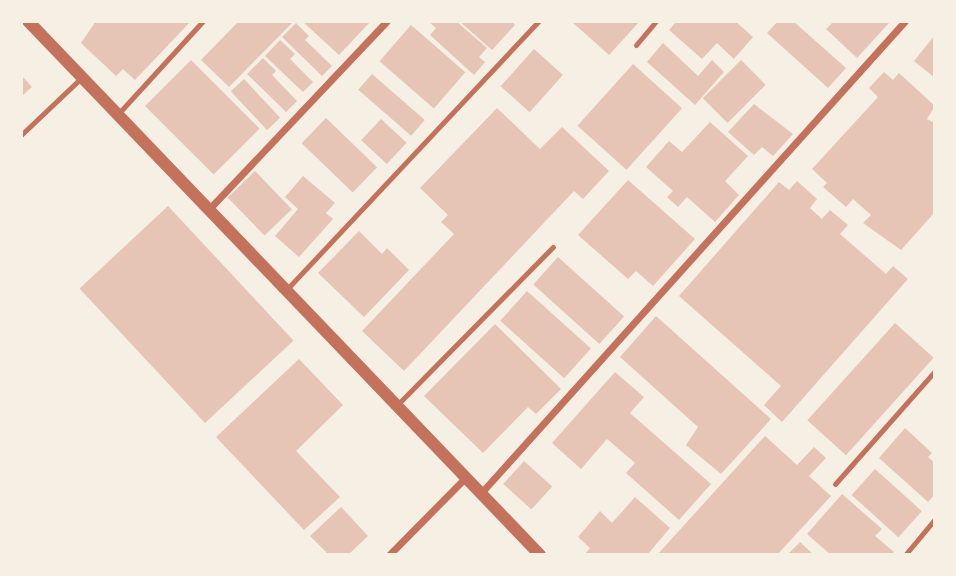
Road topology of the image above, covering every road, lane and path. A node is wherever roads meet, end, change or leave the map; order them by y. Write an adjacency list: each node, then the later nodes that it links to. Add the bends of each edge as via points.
1 (28, 21): 8 (street)
2 (203, 21): 9 (lane)
3 (387, 21): 11 (street)
4 (539, 21): 13 (lane)
5 (656, 21): 7 (lane)
6 (905, 21): 18 (street)
7 (636, 45)
8 (81, 78): 9 (street); 10 (lane)
9 (117, 116): 11 (street)
10 (21, 135)
11 (210, 208): 13 (street)
12 (553, 247): 15 (lane)
13 (287, 289): 15 (street)
14 (935, 371): 17 (lane)
15 (397, 405): 16 (street)
16 (466, 477): 18 (street); 20 (street)
17 (835, 484)
18 (481, 493): 21 (street)
19 (935, 519): 22 (lane)
20 (389, 555)
21 (540, 555)
22 (905, 555)

